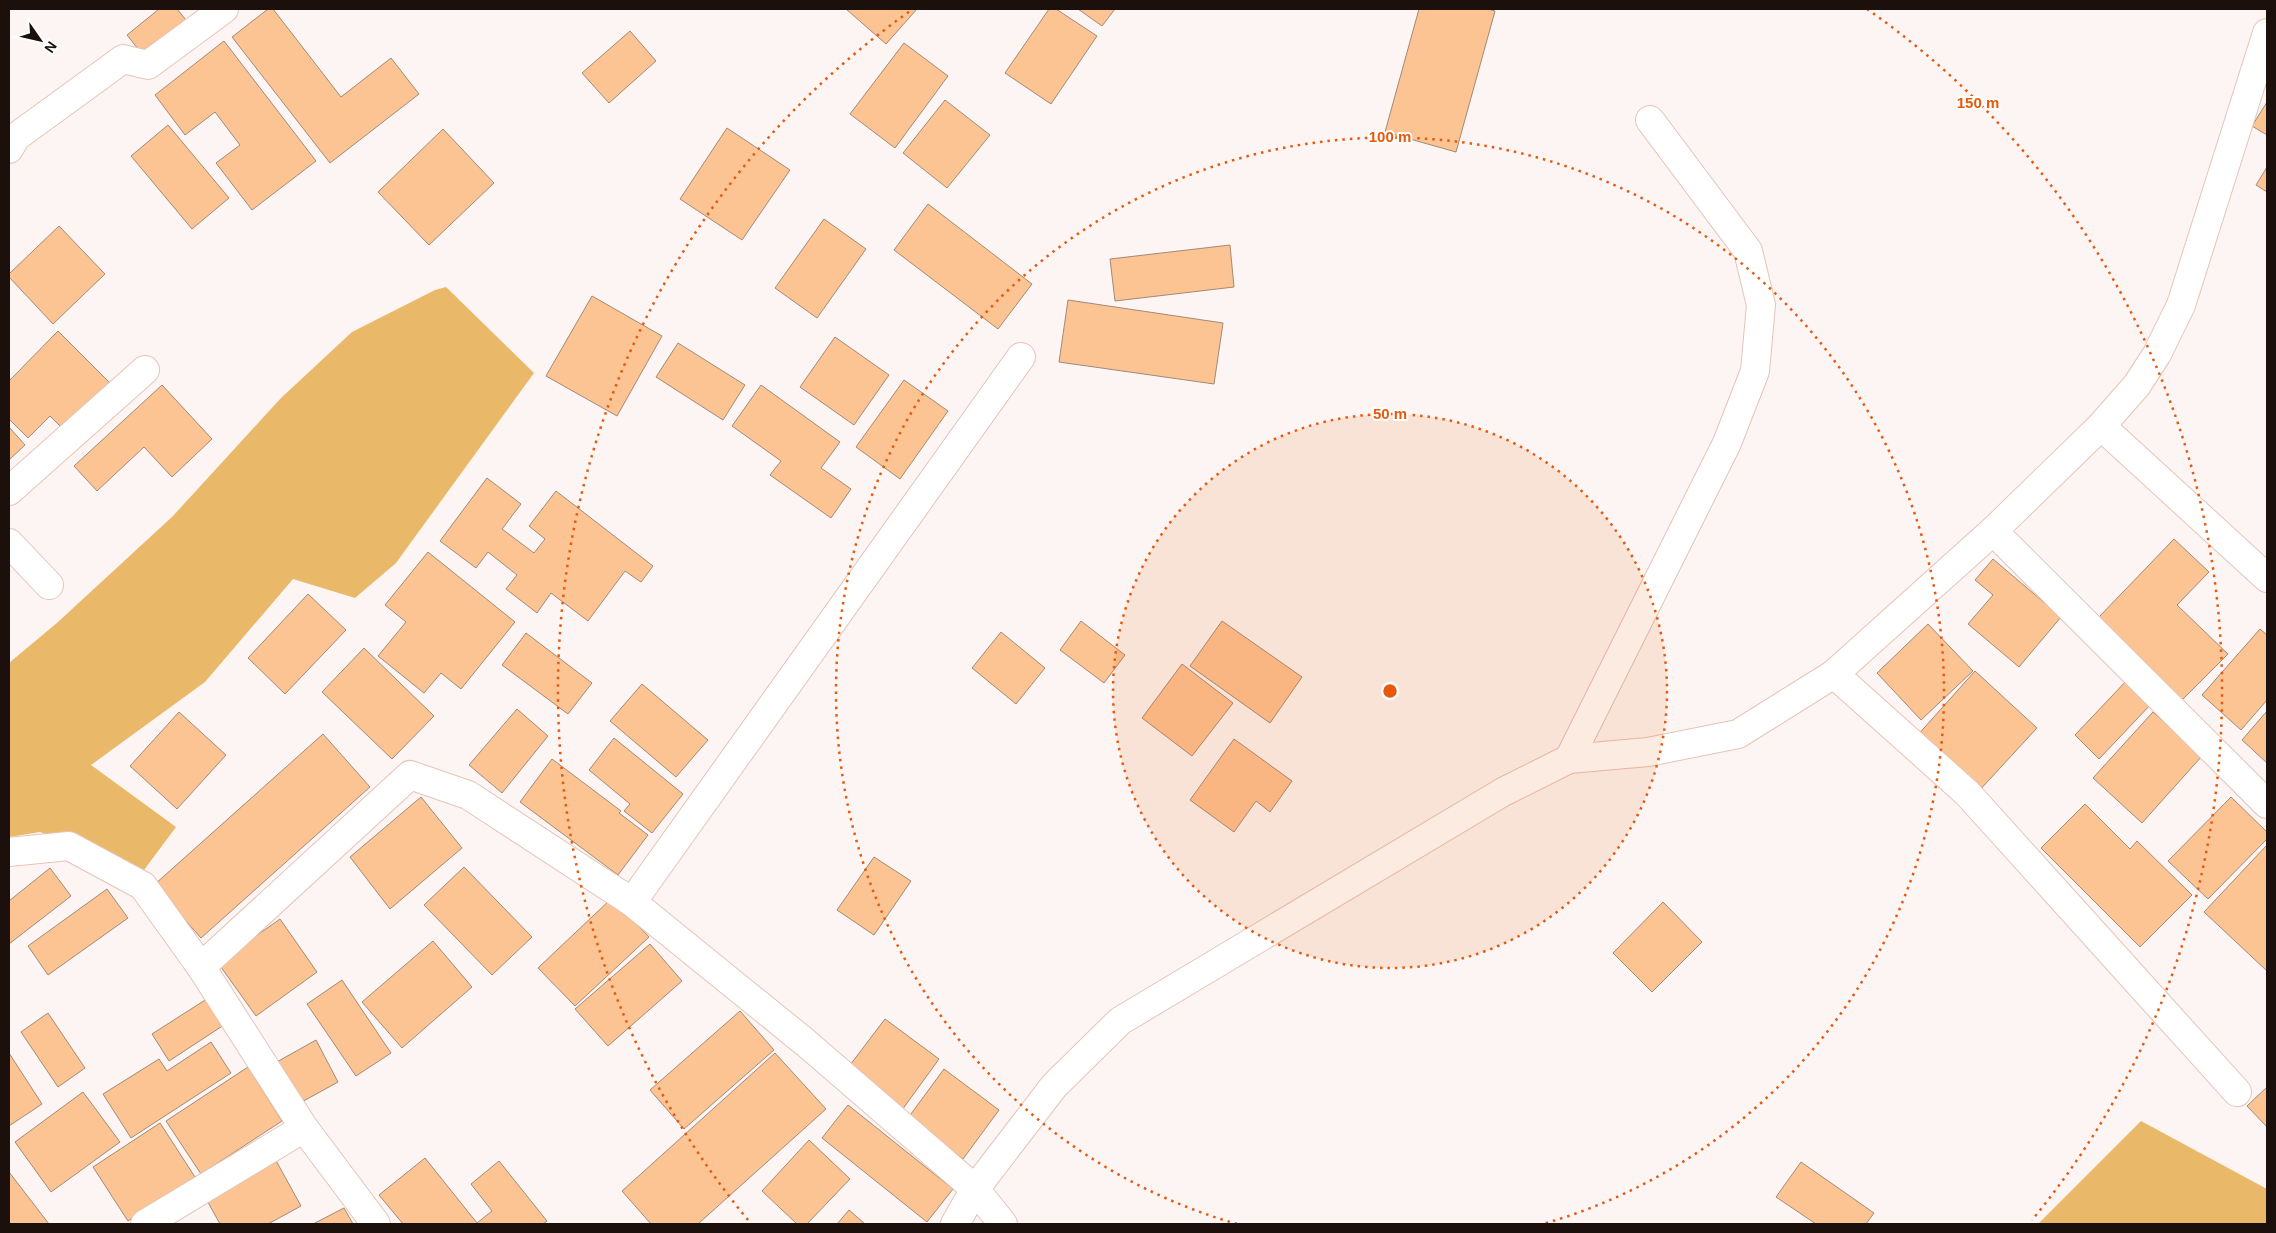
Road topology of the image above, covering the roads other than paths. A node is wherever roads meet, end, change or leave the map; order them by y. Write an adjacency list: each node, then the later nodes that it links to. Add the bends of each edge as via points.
1 (224, 9): 4 (street, via 148,65 123,59 16,137)
2 (2267, 33): 7 (street, via 2181,305 2158,354 2137,385)
3 (1650, 120): 14 (street, via 1748,251 1761,305 1755,371 1727,443)
4 (9, 149)
5 (1021, 357): 17 (street)
6 (146, 370): 8 (street)
7 (2101, 426): 9 (street); 11 (street)
8 (9, 491)
9 (1993, 531): 13 (street); 15 (street)
10 (9, 543): 12 (street)
11 (2267, 578)
12 (49, 585)
13 (1834, 674): 14 (street, via 1738,734 1648,752); 19 (street, via 1967,793)
14 (1569, 759): 21 (street, via 1503,792 1120,1021 1054,1086)
15 (2267, 804)
16 (9, 852): 18 (street, via 69,846 143,886)
17 (632, 902): 18 (street, via 468,795 410,775); 21 (street)
18 (202, 967): 20 (street)
19 (2237, 1092)
20 (304, 1128): 22 (street); 23 (street)
21 (975, 1188): 24 (street); 25 (street)
22 (145, 1224)
23 (376, 1224)
24 (954, 1224)
25 (1003, 1224)

